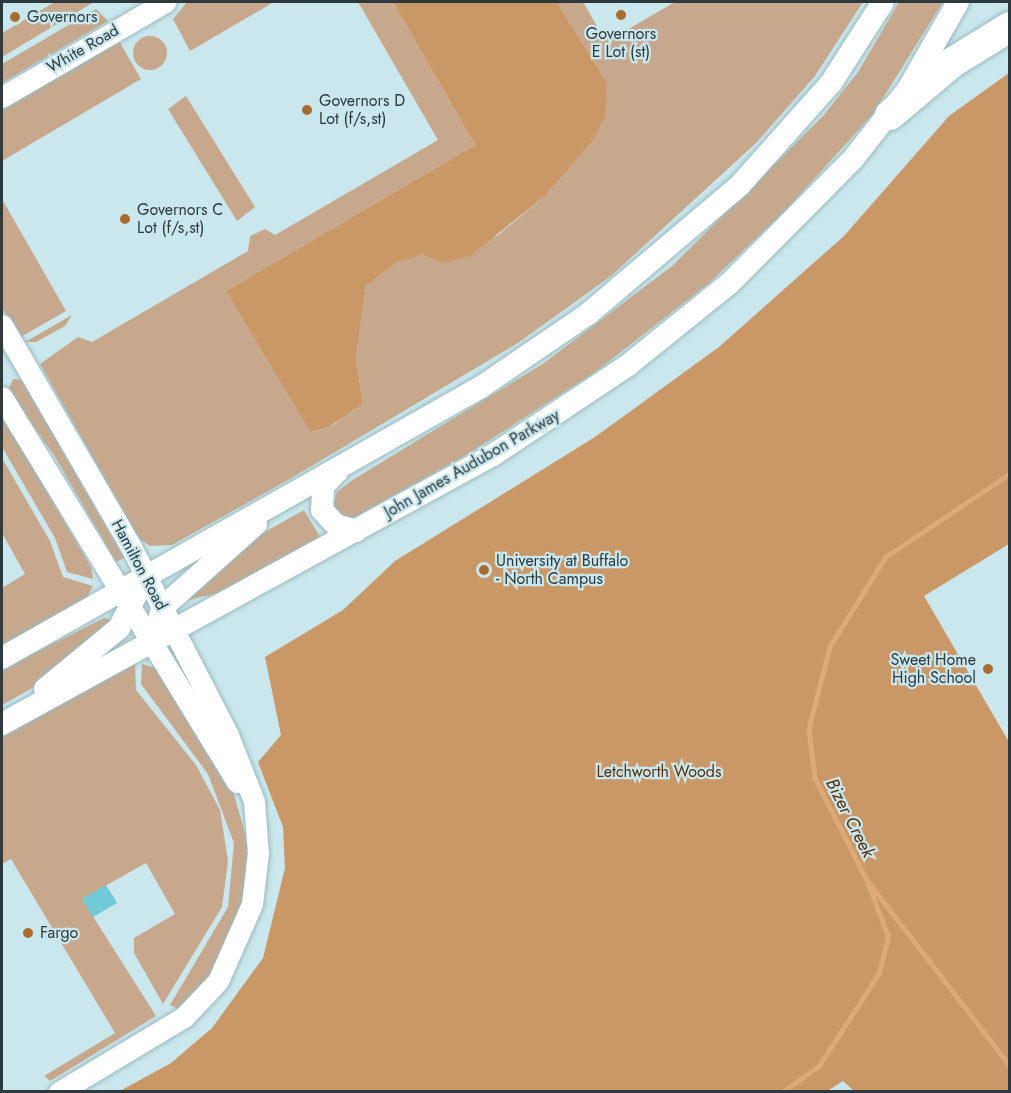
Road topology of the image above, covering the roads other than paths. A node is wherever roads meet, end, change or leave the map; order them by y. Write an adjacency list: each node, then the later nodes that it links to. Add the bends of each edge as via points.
1 (165, 2): 5 (street, White Road)
2 (883, 2): 9 (main road, via 856,48 803,116 740,185 651,265 535,353)
3 (958, 2): 6 (main road, John James Audubon Parkway)
4 (1010, 27): 6 (highway, via 953,62)
5 (2, 97)
6 (890, 115): 11 (main road, John James Audubon Parkway, via 798,219 730,283 627,366 493,455)
7 (2, 325): 12 (street, Hamilton Road)
8 (2, 398): 13 (street, Hamilton Road)
9 (352, 459): 10 (main road); 11 (main road, via 329,478 321,494 327,519)
10 (289, 495): 12 (main road); 14 (main road)
11 (356, 531): 15 (main road, John James Audubon Parkway)
12 (146, 576): 13 (main road); 14 (street, Hamilton Road)
13 (125, 601): 16 (street, Hamilton Road); 17 (main road); 18 (main road, via 119,628)
14 (162, 608): 15 (street, Hamilton Road); 16 (main road)
15 (174, 633): 16 (main road, John James Audubon Parkway); 19 (street, Hamilton Road, via 242,765)
16 (152, 644): 18 (main road, John James Audubon Parkway); 19 (street, Hamilton Road)
17 (2, 658)
18 (2, 724)
19 (253, 814): 20 (street, Hamilton Road, via 258,853 252,904 218,981 184,1017)
20 (59, 1092)

